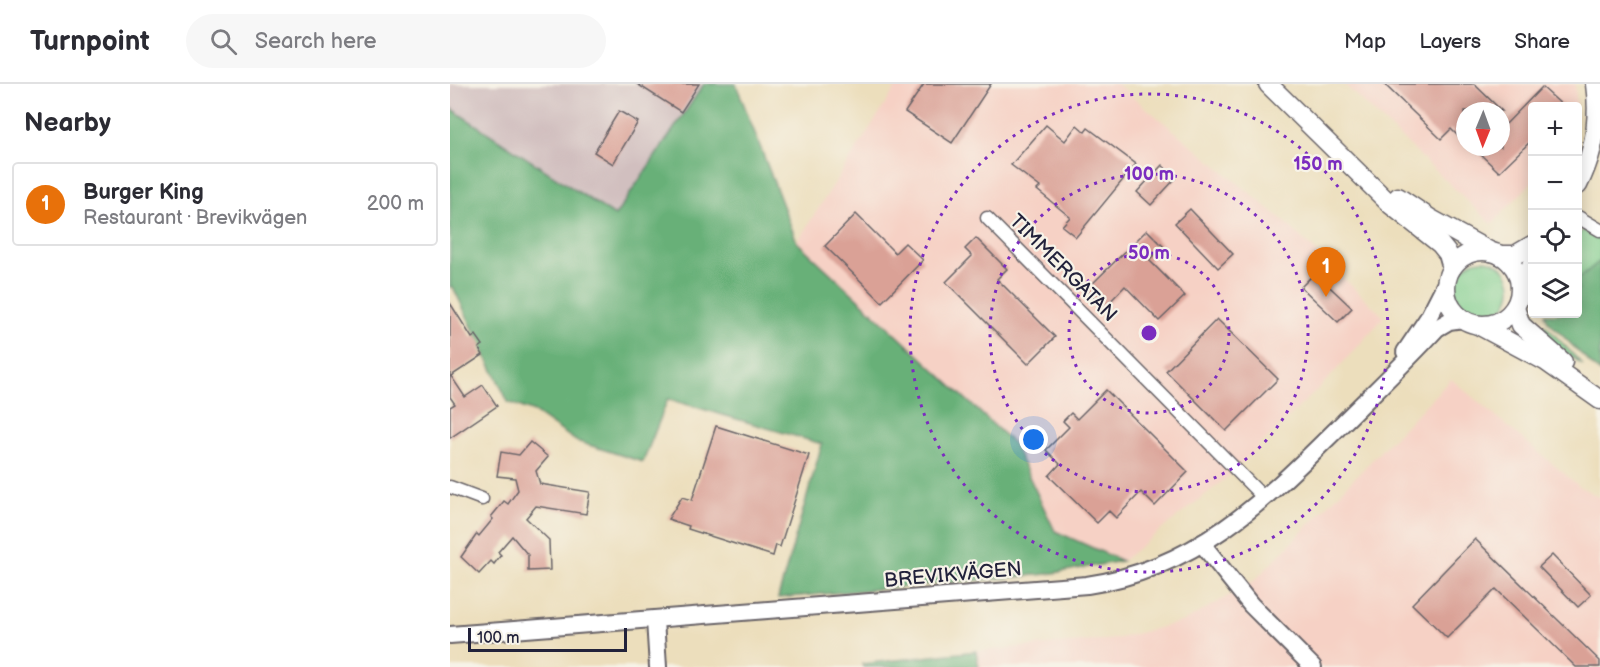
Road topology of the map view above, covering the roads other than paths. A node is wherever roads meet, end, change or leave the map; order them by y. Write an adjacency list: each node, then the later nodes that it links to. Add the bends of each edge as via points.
1 (1268, 84): 3 (main road)
2 (1597, 91): 4 (main road, via 1595,138)
3 (1343, 155): 9 (main road, via 1431,219); 11 (main road, via 1391,205 1440,244 1448,254)
4 (1582, 175)
5 (987, 218): 17 (street, TIMMERGATAN)
6 (1582, 219): 7 (street)
7 (1600, 230)
8 (1528, 248): 9 (main road, via 1515,255)
9 (1496, 254): 11 (main road, via 1470,254); 12 (main road, via 1516,271)
10 (1532, 264): 12 (main road)
11 (1450, 275): 13 (main road, via 1449,303); 14 (street, BREVIKVÄGEN, via 1428,318)
12 (1517, 301): 13 (main road, via 1498,322); 15 (main road, via 1521,325)
13 (1470, 322): 14 (street, BREVIKVÄGEN, via 1443,323); 15 (main road, via 1545,361)
14 (1388, 378): 17 (street, BREVIKVÄGEN)
15 (1600, 400)
16 (450, 487): 18 (street)
17 (1264, 498): 19 (street, BREVIKVÄGEN)
18 (482, 499)
19 (1203, 545): 20 (street, BREVIKVÄGEN, via 1160,567 1088,585); 23 (street, via 1251,605)
20 (655, 620): 21 (street, BREVIKVÄGEN); 22 (street)
21 (450, 635)
22 (658, 667)
23 (1313, 667)

